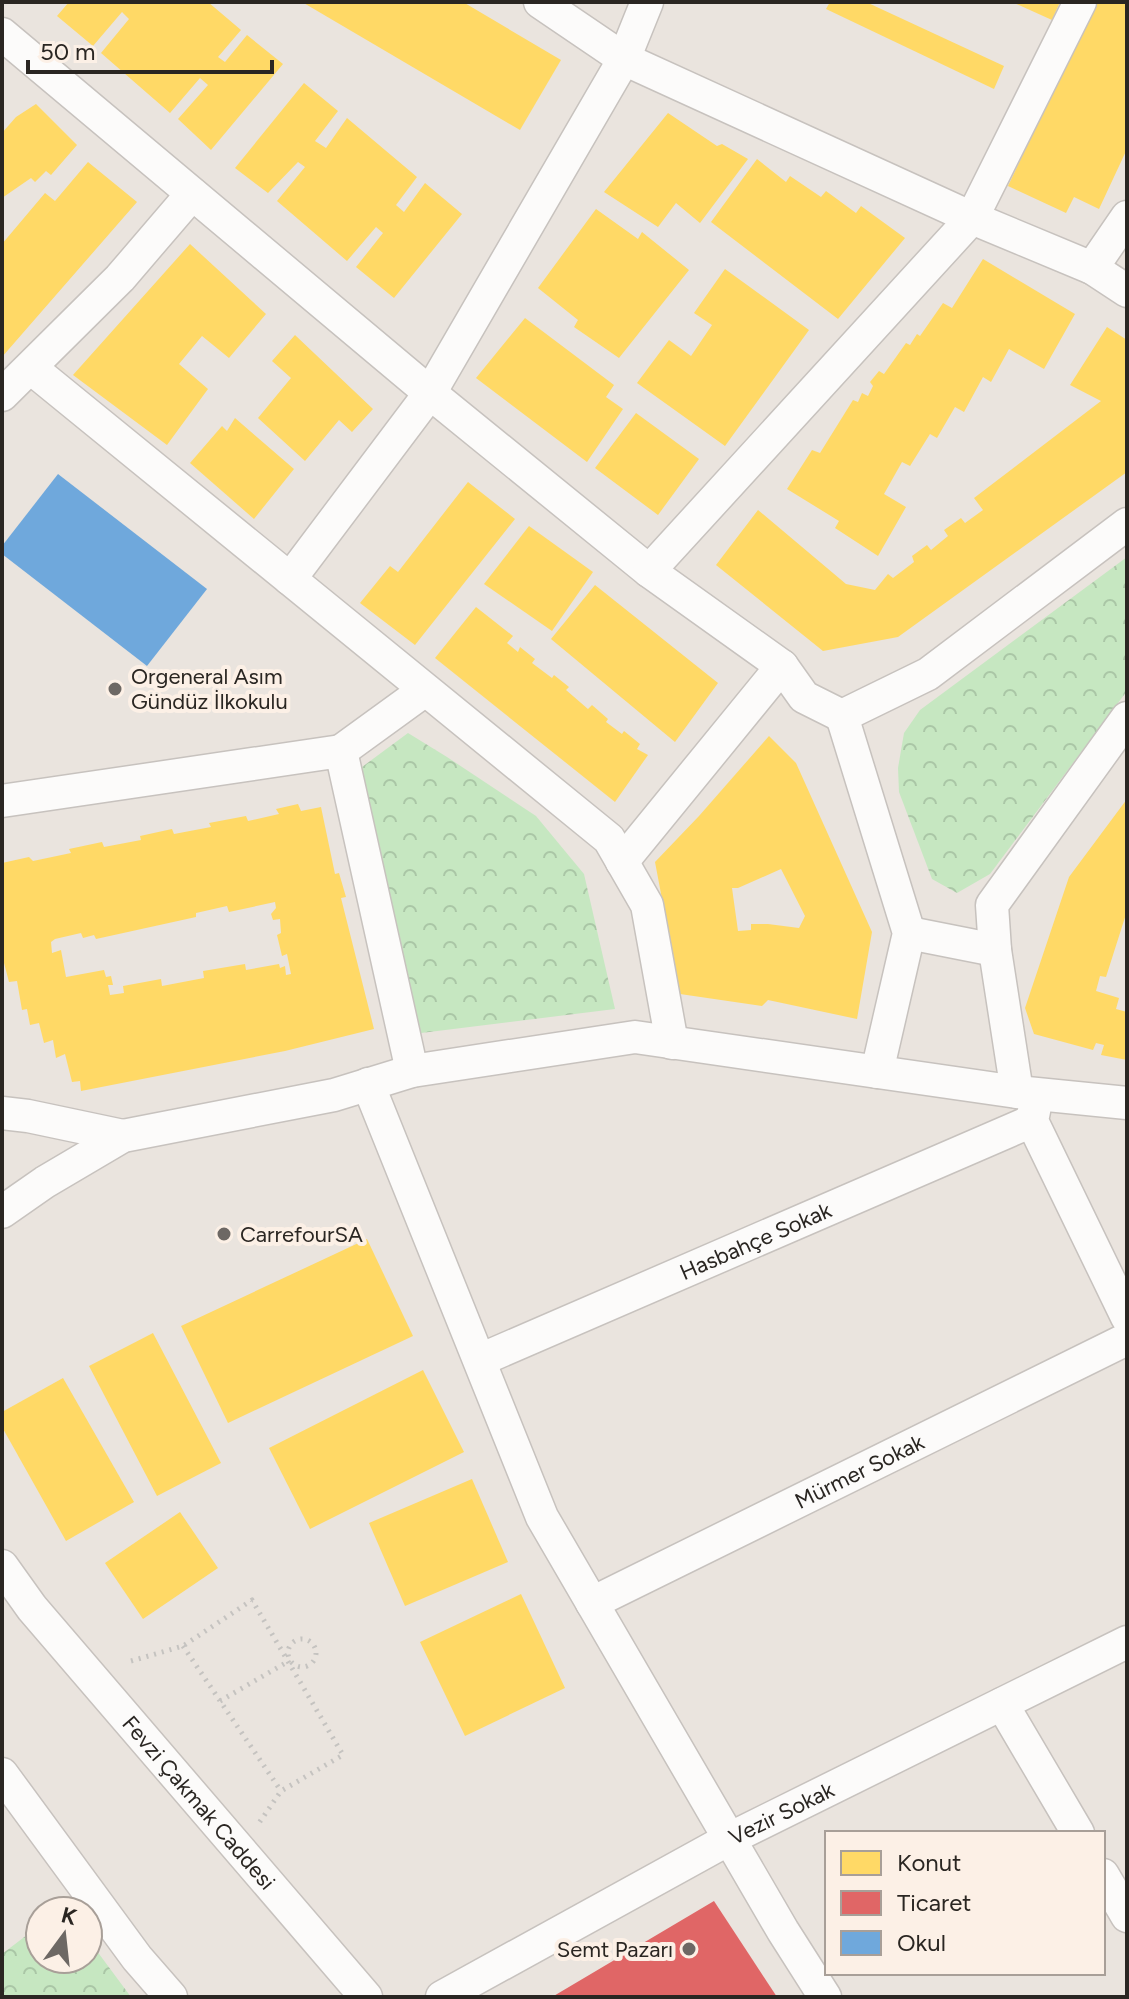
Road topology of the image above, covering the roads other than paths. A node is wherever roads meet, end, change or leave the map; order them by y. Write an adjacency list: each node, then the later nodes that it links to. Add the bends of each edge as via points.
1 (540, 2): 5 (street)
2 (647, 2): 5 (street)
3 (1080, 2): 8 (street)
4 (2, 34): 6 (street)
5 (624, 59): 8 (street); 12 (street)
6 (192, 194): 11 (street, via 120,278); 12 (street)
7 (1127, 217): 9 (street)
8 (972, 218): 9 (street); 15 (street)
9 (1092, 268): 10 (street)
10 (1127, 291)
11 (31, 368): 13 (street); 16 (street)
12 (430, 393): 15 (street); 16 (street)
13 (2, 395)
14 (1127, 524): 19 (street, via 928,674)
15 (649, 571): 17 (street)
16 (290, 579): 18 (street)
17 (782, 666): 19 (street, via 804,697); 23 (street)
18 (425, 690): 21 (street); 23 (street, via 609,839)
19 (842, 716): 24 (street)
20 (1127, 718): 25 (street, via 992,905)
21 (341, 751): 22 (street); 27 (street)
22 (2, 801)
23 (622, 862): 26 (street, via 647,905)
24 (909, 933): 25 (street); 28 (street)
25 (995, 950): 30 (street)
26 (672, 1043): 27 (street, via 635,1037); 28 (street)
27 (412, 1071): 29 (street)
28 (877, 1072): 30 (street)
29 (368, 1084): 33 (street); 37 (street)
30 (1029, 1102): 31 (street); 35 (street); 37 (street, Hasbahçe Sokak)
31 (1127, 1103)
32 (2, 1113): 33 (street)
33 (123, 1136): 34 (street)
34 (2, 1212)
35 (1127, 1317)
36 (1127, 1339): 40 (street, Mürmer Sokak)
37 (480, 1360): 40 (street, via 542,1517)
38 (2, 1543): 41 (street, Fevzi Çakmak Caddesi)
39 (2, 1566): 41 (street, Fevzi Çakmak Caddesi)
40 (592, 1603): 46 (street)
41 (32, 1608): 50 (street, Fevzi Çakmak Caddesi)
42 (1127, 1642): 43 (street, Vezir Sokak)
43 (1002, 1704): 45 (street); 46 (street, Vezir Sokak)
44 (3, 1776): 49 (street)
45 (1077, 1831)
46 (729, 1839): 51 (street, Vezir Sokak); 52 (street)
47 (1105, 1878): 48 (street)
48 (1127, 1916)
49 (171, 1997)
50 (366, 1997)
51 (442, 1997)
52 (825, 1997)

